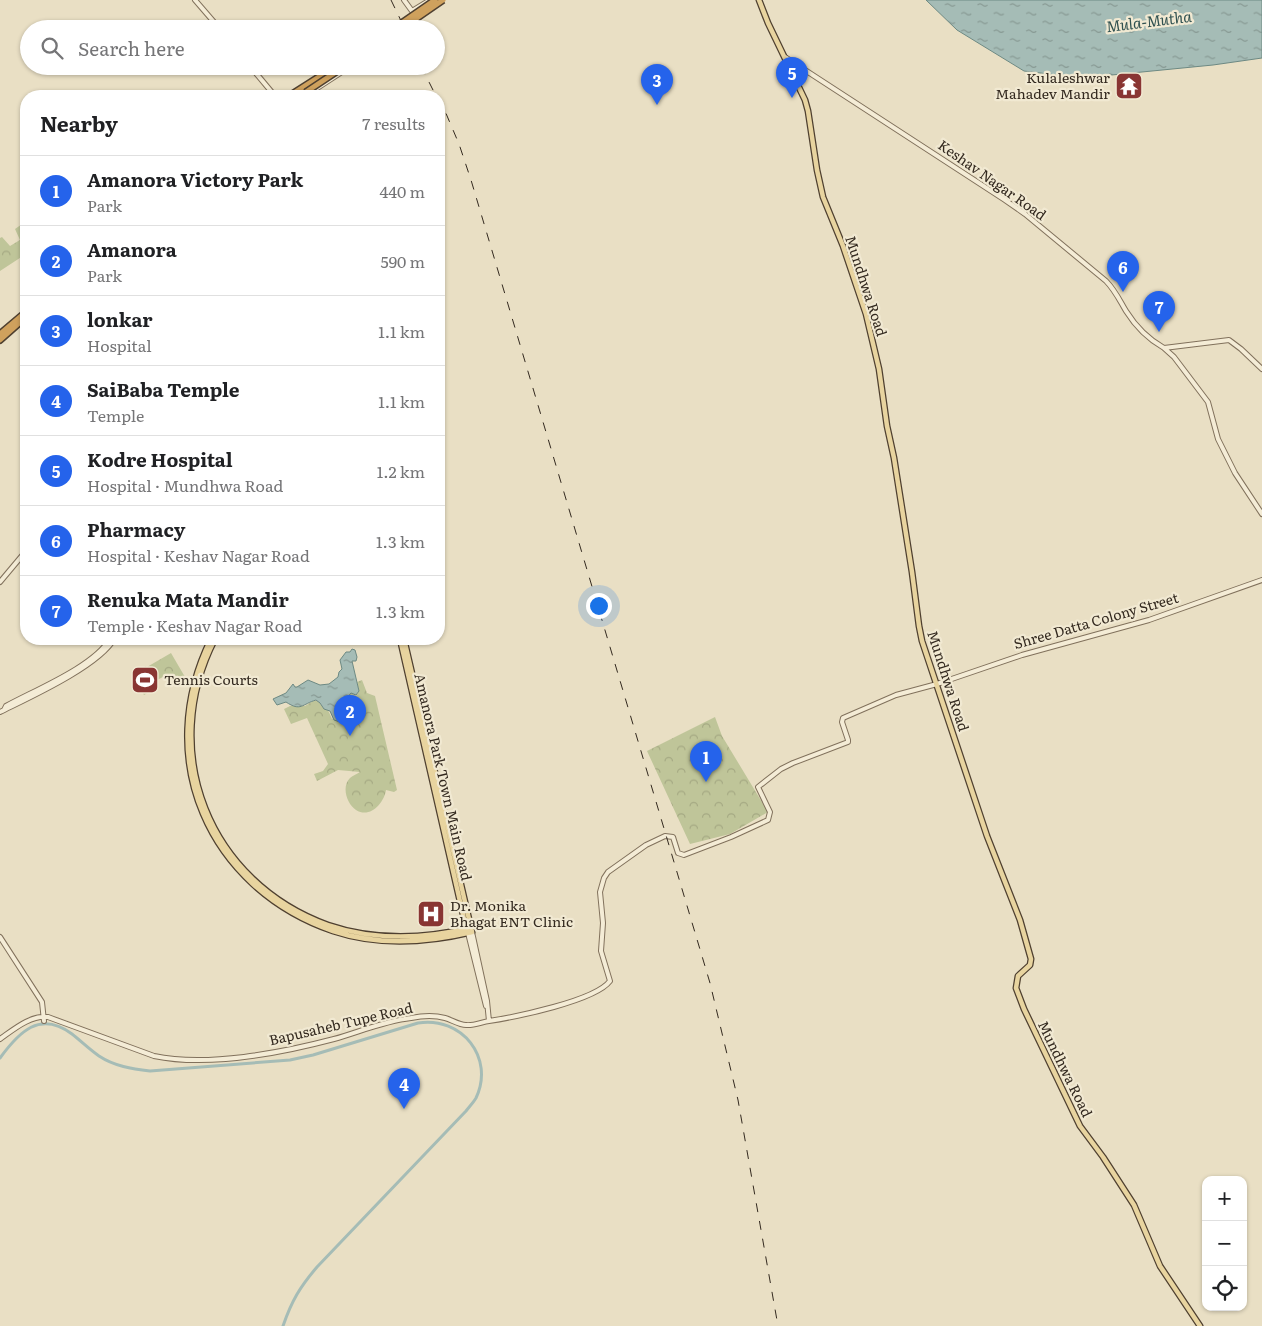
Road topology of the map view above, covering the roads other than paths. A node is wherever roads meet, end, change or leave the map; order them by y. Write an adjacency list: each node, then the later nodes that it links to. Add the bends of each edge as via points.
1 (195, 0): 7 (street)
2 (404, 0): 3 (street, via 412,11)
3 (430, 0)
4 (435, 0): 8 (highway, bridge)
5 (443, 0): 9 (highway, bridge)
6 (760, 0): 10 (main road, Mundhwa Road)
7 (212, 20)
8 (405, 20)
9 (414, 20)
10 (785, 57): 24 (street, Keshav Nagar Road, via 1025,214 1112,286 1134,323); 36 (main road, Mundhwa Road, via 805,100 823,197 866,314 912,572 918,626)
11 (258, 75): 16 (street)
12 (318, 75): 17 (street)
13 (324, 75): 18 (highway)
14 (332, 75): 18 (highway, bridge)
15 (334, 75): 19 (street)
16 (270, 90)
17 (300, 90)
18 (305, 90)
19 (313, 90)
20 (20, 317): 22 (highway)
21 (20, 322): 23 (highway)
22 (0, 334)
23 (0, 340)
24 (1164, 348): 25 (street, via 1229,340); 26 (street, Keshav Nagar Road, via 1208,402 1218,439 1235,473)
25 (1262, 369)
26 (1262, 514)
27 (20, 558): 29 (street)
28 (1262, 580): 36 (street, Shree Datta Colony Street, via 1149,620 1022,655)
29 (0, 582)
30 (105, 645): 37 (street, via 86,662)
31 (110, 645): 37 (street, via 97,659)
32 (208, 645): 39 (main road, via 199,666 190,705 188,740 193,786 202,815 221,847 245,877)
33 (213, 645): 39 (main road, via 203,668 194,706 192,739 197,785 206,813 224,845)
34 (401, 645): 40 (main road, Amanora Park Town Main Road)
35 (405, 645): 40 (main road, Amanora Park Town Main Road)
36 (937, 684): 43 (street, Shree Datta Colony Street, via 883,699 842,719 848,742 793,763 758,787 770,812 768,820 684,855 678,853 673,837 665,836 609,871 600,892 601,951 610,978 608,983 568,1003); 45 (main road, Mundhwa Road, via 1032,959 1016,982 1024,1009 1080,1126 1134,1205 1160,1266)
37 (21, 700): 38 (street)
38 (2, 711)
39 (275, 899): 40 (main road, via 307,920 360,938 411,942)
40 (469, 930): 43 (street, Amanora Park Town Main Road)
41 (0, 937): 42 (street, via 42,1002)
42 (44, 1019): 43 (street, Bapusaheb Tupe Road, via 54,1018 136,1050 185,1061 242,1057 305,1046 414,1017 443,1018 466,1025); 44 (street, via 33,1019)
43 (490, 1021)
44 (0, 1040)
45 (1200, 1326)

